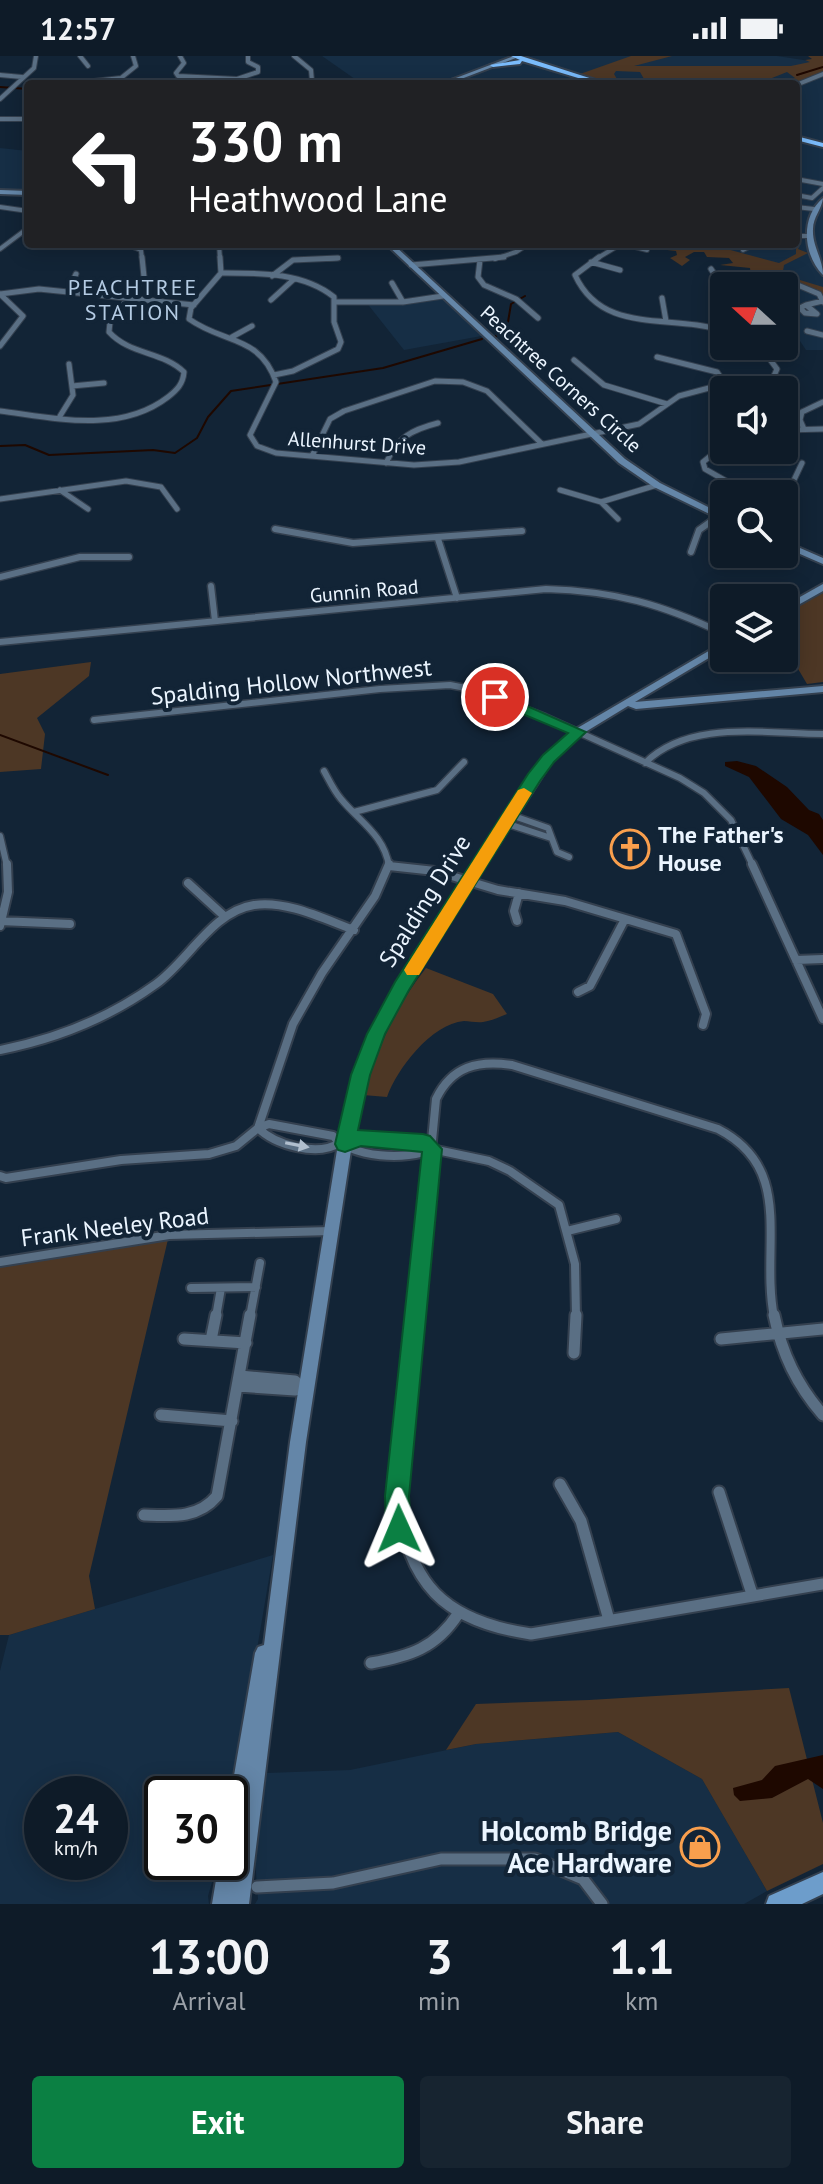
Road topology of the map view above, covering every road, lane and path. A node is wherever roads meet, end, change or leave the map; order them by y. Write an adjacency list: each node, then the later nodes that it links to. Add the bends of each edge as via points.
1 (36, 56): 12 (street, via 34,68)
2 (80, 56): 9 (street)
3 (133, 56): 14 (street, via 136,66 124,77)
4 (180, 56): 5 (street, via 184,63 178,76 229,79 258,72)
5 (248, 56)
6 (294, 56): 15 (street, via 309,68)
7 (514, 57): 8 (highway); 13 (highway); 19 (highway)
8 (493, 65): 16 (main road)
9 (88, 66)
10 (823, 74): 20 (street)
11 (0, 75): 12 (street)
12 (22, 77): 21 (street)
13 (570, 77): 17 (highway); 18 (highway)
14 (101, 80)
15 (312, 80)
16 (454, 80)
17 (579, 80)
18 (582, 80)
19 (592, 80)
20 (800, 83)
21 (0, 99)
22 (24, 118): 23 (street)
23 (0, 119)
24 (800, 137): 25 (highway)
25 (822, 142)
26 (800, 180): 27 (street)
27 (823, 186): 30 (street, via 812,198)
28 (0, 192): 29 (main road)
29 (24, 193)
30 (800, 196)
31 (823, 200): 35 (main road)
32 (0, 207): 33 (street)
33 (24, 210)
34 (800, 210): 35 (street)
35 (811, 213): 38 (main road)
36 (24, 231): 46 (street)
37 (800, 236): 38 (street)
38 (810, 236): 57 (main road)
39 (139, 248): 66 (street, via 144,277)
40 (219, 248): 56 (street)
41 (393, 248): 52 (main road, Peachtree Corners Circle)
42 (523, 248): 50 (street, via 511,257)
43 (616, 248): 51 (street)
44 (639, 248): 47 (street)
45 (747, 248): 48 (street)
46 (0, 249)
47 (647, 250)
48 (743, 250)
49 (338, 258): 59 (street, via 293,260)
50 (480, 260): 52 (street); 74 (street, via 478,277 484,285 516,299)
51 (591, 262): 54 (street); 75 (street, via 575,275 592,304 617,316)
52 (411, 265): 65 (main road, Peachtree Corners Circle)
53 (711, 269): 55 (street)
54 (620, 270)
55 (713, 272)
56 (221, 273): 59 (street); 73 (street)
57 (823, 273)
58 (76, 274): 63 (street)
59 (272, 276): 60 (street)
60 (293, 280): 68 (street); 69 (street, via 321,286)
61 (392, 283): 70 (street)
62 (798, 285): 71 (street, via 819,294)
63 (68, 292): 64 (street, via 24,289); 66 (street)
64 (0, 294): 82 (street, via 23,316)
65 (443, 296): 70 (street); 99 (main road, Peachtree Corners Circle)
66 (128, 297): 73 (street); 94 (street, via 110,322 114,340 175,363 184,372 182,382 165,401 144,412 112,419)
67 (662, 298): 75 (street)
68 (271, 300)
69 (335, 302): 70 (street); 86 (street, via 338,349)
70 (403, 302)
71 (823, 302): 72 (street)
72 (810, 304)
73 (194, 305): 80 (street, via 188,314 195,324)
74 (538, 318)
75 (666, 321): 77 (street)
76 (252, 326): 80 (street)
77 (710, 326)
78 (807, 331): 79 (street)
79 (821, 335): 81 (street)
80 (232, 337): 86 (street, via 256,348)
81 (823, 342)
82 (0, 346)
83 (657, 357): 87 (street)
84 (574, 360): 92 (street, via 604,385)
85 (69, 364): 89 (street)
86 (274, 375): 102 (street, Allenhurst Drive, via 274,389 249,437 265,450)
87 (720, 376)
88 (104, 383): 89 (street)
89 (72, 386): 94 (street, via 71,401)
90 (710, 389): 92 (street, Allenhurst Drive, via 692,391)
91 (823, 402): 97 (street, via 802,412)
92 (667, 404): 99 (street, Allenhurst Drive, via 639,424)
93 (0, 411): 94 (street)
94 (60, 416)
95 (438, 423): 103 (street, via 405,433)
96 (798, 429): 97 (street)
97 (804, 429): 98 (street)
98 (823, 429)
99 (592, 434): 100 (street, Allenhurst Drive); 107 (main road, Peachtree Corners Circle)
100 (542, 444): 102 (street, via 487,391 463,382 435,381 337,415 326,425); 103 (street, Allenhurst Drive, via 436,465)
101 (710, 454): 105 (street, via 703,462 705,469)
102 (312, 456): 103 (street, Allenhurst Drive)
103 (386, 463)
104 (802, 463): 106 (street)
105 (724, 480)
106 (794, 480)
107 (657, 485): 111 (street); 114 (main road, Peachtree Corners Circle)
108 (60, 490): 110 (street); 112 (street); 113 (street, via 140,482 161,487)
109 (560, 490): 111 (street)
110 (0, 499)
111 (601, 502): 115 (street)
112 (88, 509)
113 (177, 509)
114 (710, 511)
115 (618, 519)
116 (710, 524): 121 (street, via 699,530)
117 (275, 529): 119 (street, via 353,543)
118 (522, 531): 119 (street)
119 (438, 539): 127 (street)
120 (798, 550): 123 (main road)
121 (691, 552)
122 (129, 557): 124 (street, via 71,558)
123 (823, 561)
124 (0, 577)
125 (211, 586): 129 (street)
126 (823, 587): 128 (main road)
127 (457, 598): 129 (street, Gunnin Road); 130 (street, Gunnin Road, via 546,589 624,593)
128 (798, 602)
129 (215, 621): 131 (street, Gunnin Road)
130 (710, 628)
131 (0, 642)
132 (710, 653): 134 (main road, Spalding Drive)
133 (823, 689): 134 (main road, via 636,706)
134 (627, 702): 136 (main road, Spalding Drive)
135 (94, 720): 136 (street, Spalding Hollow Northwest, via 450,685 485,693)
136 (578, 732): 139 (street, Spalding Hollow Northwest); 142 (main road, Spalding Drive, via 548,759)
137 (823, 734): 139 (street, via 688,739 658,750)
138 (464, 762): 141 (street, via 437,790)
139 (645, 763): 156 (street, Spalding Hollow Northwest, via 694,786 731,820)
140 (324, 771): 141 (street)
141 (354, 812): 145 (street, via 377,835)
142 (508, 819): 144 (street, via 551,838 557,852); 146 (main road, Spalding Drive)
143 (0, 836): 152 (street, via 10,885)
144 (569, 857)
145 (389, 866): 146 (street); 154 (street)
146 (469, 881): 148 (street); 163 (main road, Spalding Drive, via 376,1034)
147 (188, 883): 149 (street)
148 (519, 893): 150 (street); 151 (street)
149 (223, 915): 154 (street, via 269,905); 160 (street, via 155,985 76,1029)
150 (625, 919): 157 (street, via 590,986); 159 (street, via 676,934 706,1014)
151 (517, 921)
152 (1, 922): 153 (street)
153 (70, 924)
154 (354, 930): 161 (street, via 293,1024)
155 (823, 959): 156 (street)
156 (796, 960): 158 (street, Spalding Hollow Northwest)
157 (578, 992)
158 (823, 1019)
159 (703, 1025)
160 (0, 1050)
161 (258, 1128): 163 (street, via 263,1135 294,1145 330,1149); 166 (street, via 236,1146 209,1154)
162 (389, 1140): 163 (street, via 359,1138); 164 (street, via 423,1142); 165 (street)
163 (345, 1144): 165 (street); 168 (main road, Spalding Drive)
164 (432, 1149): 165 (street, via 422,1155); 169 (street, via 461,1153 510,1171 559,1205); 176 (street, via 441,1086 456,1070 481,1061 512,1065 718,1129 745,1144 765,1174 770,1297); 193 (street, via 397,1496 399,1529 416,1570 432,1593)
165 (388, 1154)
166 (0, 1176)
167 (616, 1219): 169 (street)
168 (331, 1231): 170 (street, Frank Neeley Road, via 169,1235); 183 (main road, Spalding Drive)
169 (567, 1231): 181 (street, via 575,1264)
170 (0, 1262)
171 (260, 1263): 172 (street)
172 (256, 1287): 174 (street); 180 (street)
173 (191, 1288): 174 (street)
174 (221, 1288): 179 (street)
175 (823, 1329): 176 (street)
176 (777, 1335): 178 (street); 185 (street, via 793,1374)
177 (184, 1339): 179 (street)
178 (721, 1339)
179 (211, 1340): 180 (street)
180 (246, 1343): 182 (street)
181 (574, 1353)
182 (239, 1381): 183 (street, via 295,1390); 186 (street)
183 (303, 1386): 190 (main road, Spalding Drive)
184 (161, 1415): 186 (street)
185 (823, 1415)
186 (232, 1421): 189 (street, via 219,1491 211,1506 187,1515)
187 (560, 1484): 194 (street, via 581,1521)
188 (719, 1492): 192 (street)
189 (144, 1515)
190 (280, 1571): 196 (main road, Spalding Drive); 201 (main road, Spalding Drive)
191 (823, 1584): 192 (street)
192 (752, 1594): 194 (street)
193 (458, 1614): 194 (street, via 502,1631 531,1634); 195 (street, via 435,1645 416,1655)
194 (609, 1620)
195 (371, 1663)
196 (242, 1776)
197 (225, 1880): 200 (main road)
198 (823, 1883): 203 (main road)
199 (257, 1887): 202 (street, via 333,1883 446,1859 535,1859 583,1879)
200 (222, 1904)
201 (239, 1904)
202 (602, 1904)
203 (777, 1904)

